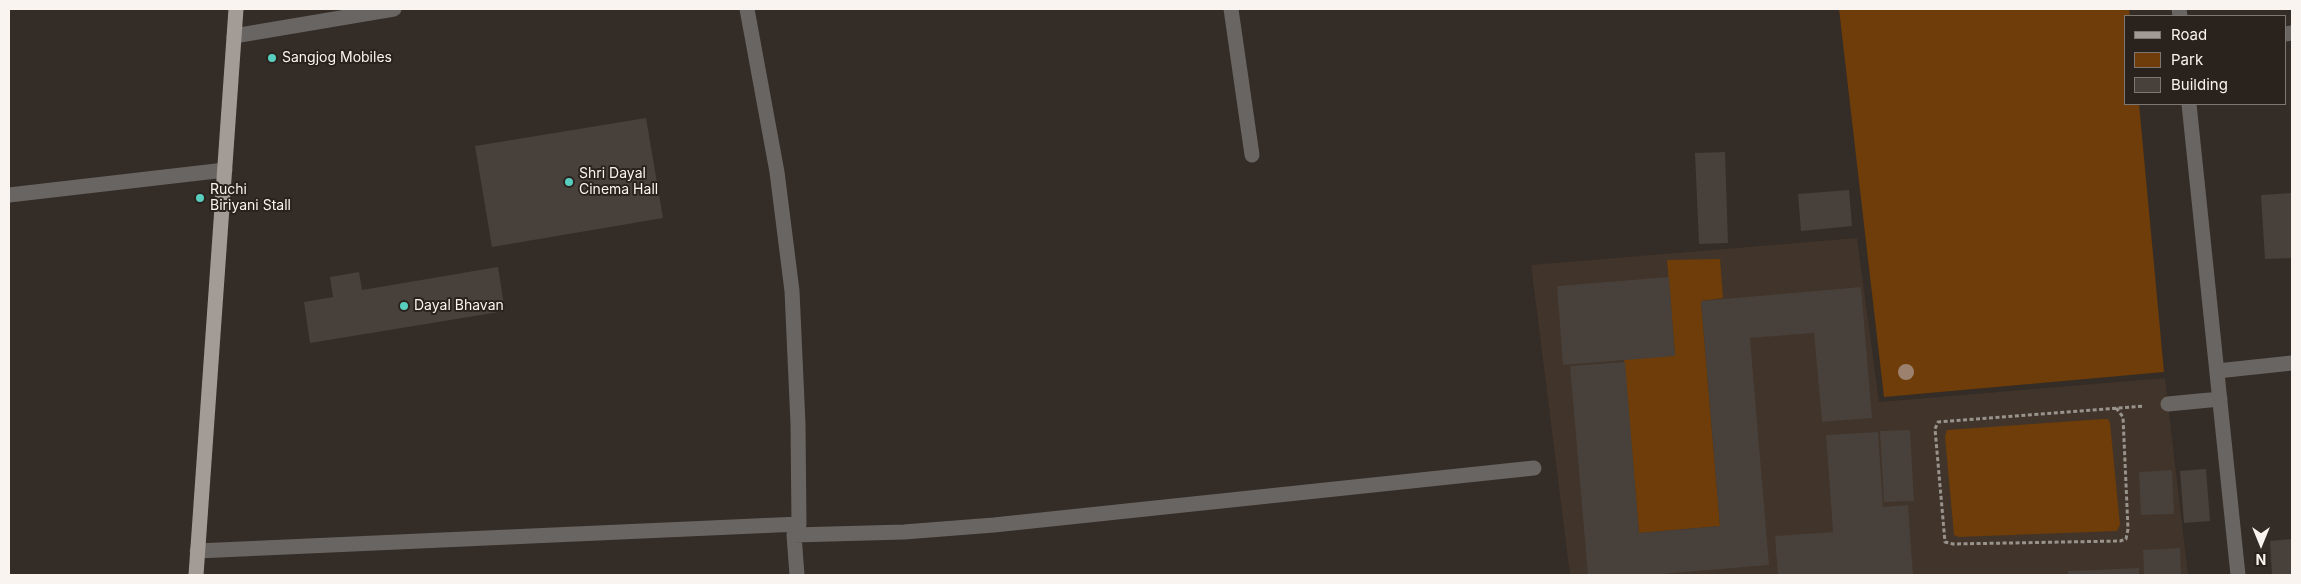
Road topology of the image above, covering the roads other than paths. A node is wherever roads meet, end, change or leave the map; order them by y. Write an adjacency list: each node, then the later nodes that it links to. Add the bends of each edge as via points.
1 (236, 9): 5 (main road)
2 (394, 9): 5 (street)
3 (747, 9): 15 (street, via 776,172 792,291 798,414)
4 (1231, 9): 7 (street)
5 (234, 36): 8 (main road)
6 (2189, 105): 11 (street)
7 (1252, 155)
8 (225, 170): 9 (street); 16 (main road)
9 (9, 195)
10 (2292, 363): 11 (street)
11 (2217, 371): 12 (street)
12 (2220, 399): 13 (street); 19 (street)
13 (2168, 404)
14 (1534, 468): 15 (street, via 994,525 904,532)
15 (797, 530): 16 (street); 18 (street)
16 (198, 551): 17 (main road)
17 (196, 575)
18 (797, 575)
19 (2238, 575)

